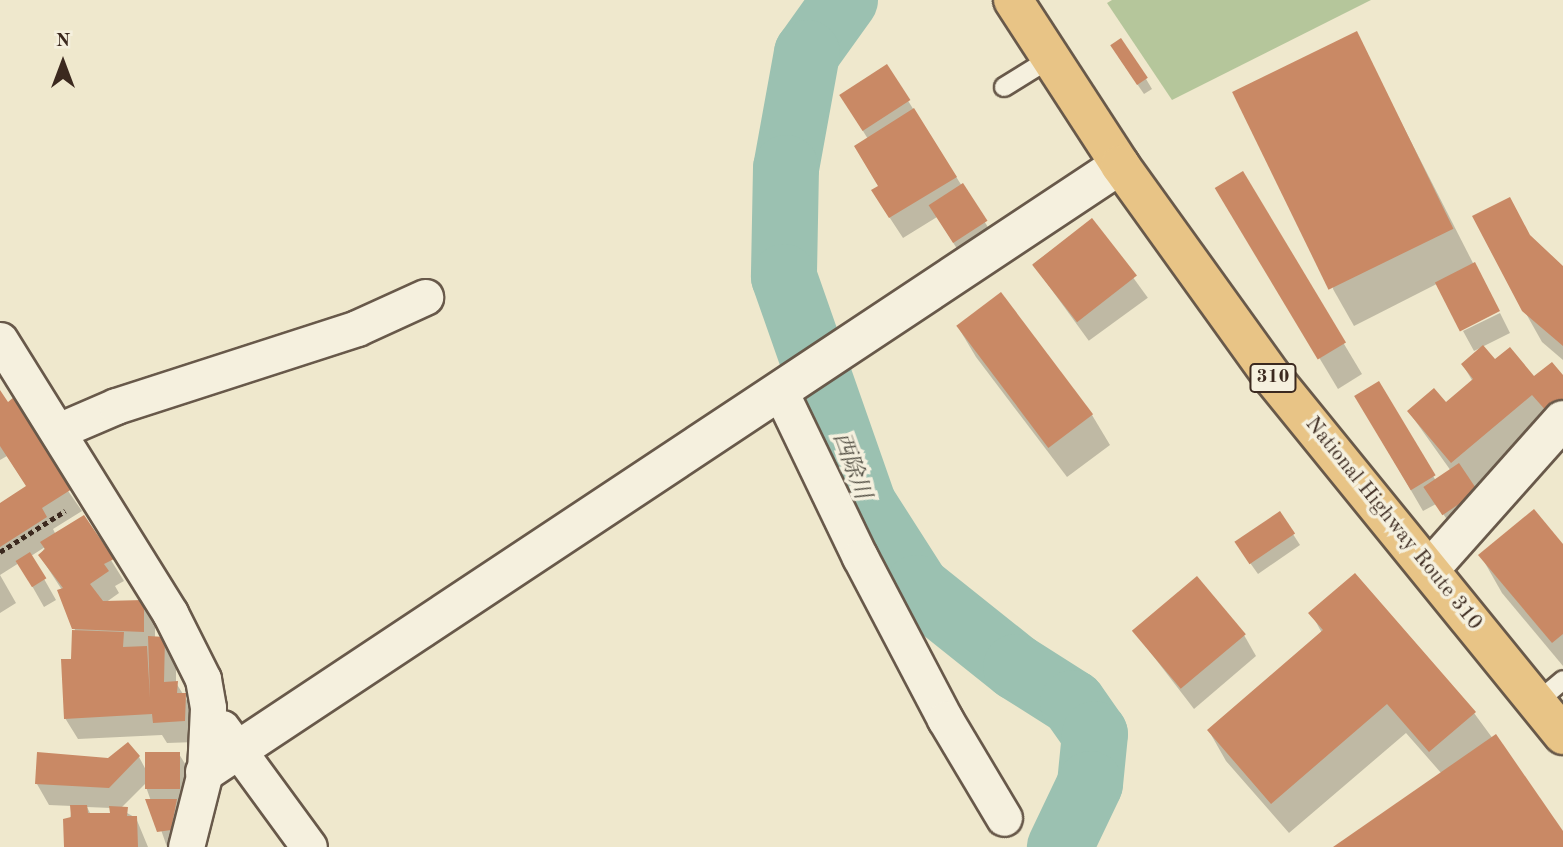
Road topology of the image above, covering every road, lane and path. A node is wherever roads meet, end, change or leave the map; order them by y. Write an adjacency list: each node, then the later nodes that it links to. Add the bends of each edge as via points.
1 (1013, 0): 2 (highway, National Highway Route 310 / 310)
2 (1051, 58): 3 (lane); 4 (highway, National Highway Route 310 / 310)
3 (1004, 87)
4 (1120, 165): 7 (street); 12 (highway, National Highway Route 310 / 310, via 1273,378)
5 (425, 297): 9 (street, via 357,328 116,406)
6 (0, 340): 9 (street)
7 (786, 387): 16 (street); 18 (street, via 860,557 945,719)
8 (1563, 421): 12 (street)
9 (58, 431): 10 (street)
10 (95, 492): 11 (path); 14 (street, via 170,613 203,679)
11 (0, 552)
12 (1431, 568): 13 (highway, National Highway Route 310 / 310)
13 (1550, 691): 15 (highway, National Highway Route 310 / 310)
14 (208, 708): 16 (street); 17 (street)
15 (1563, 735)
16 (239, 750): 17 (street); 20 (street)
17 (205, 772): 19 (street)
18 (1004, 818)
19 (186, 847)
20 (309, 847)

